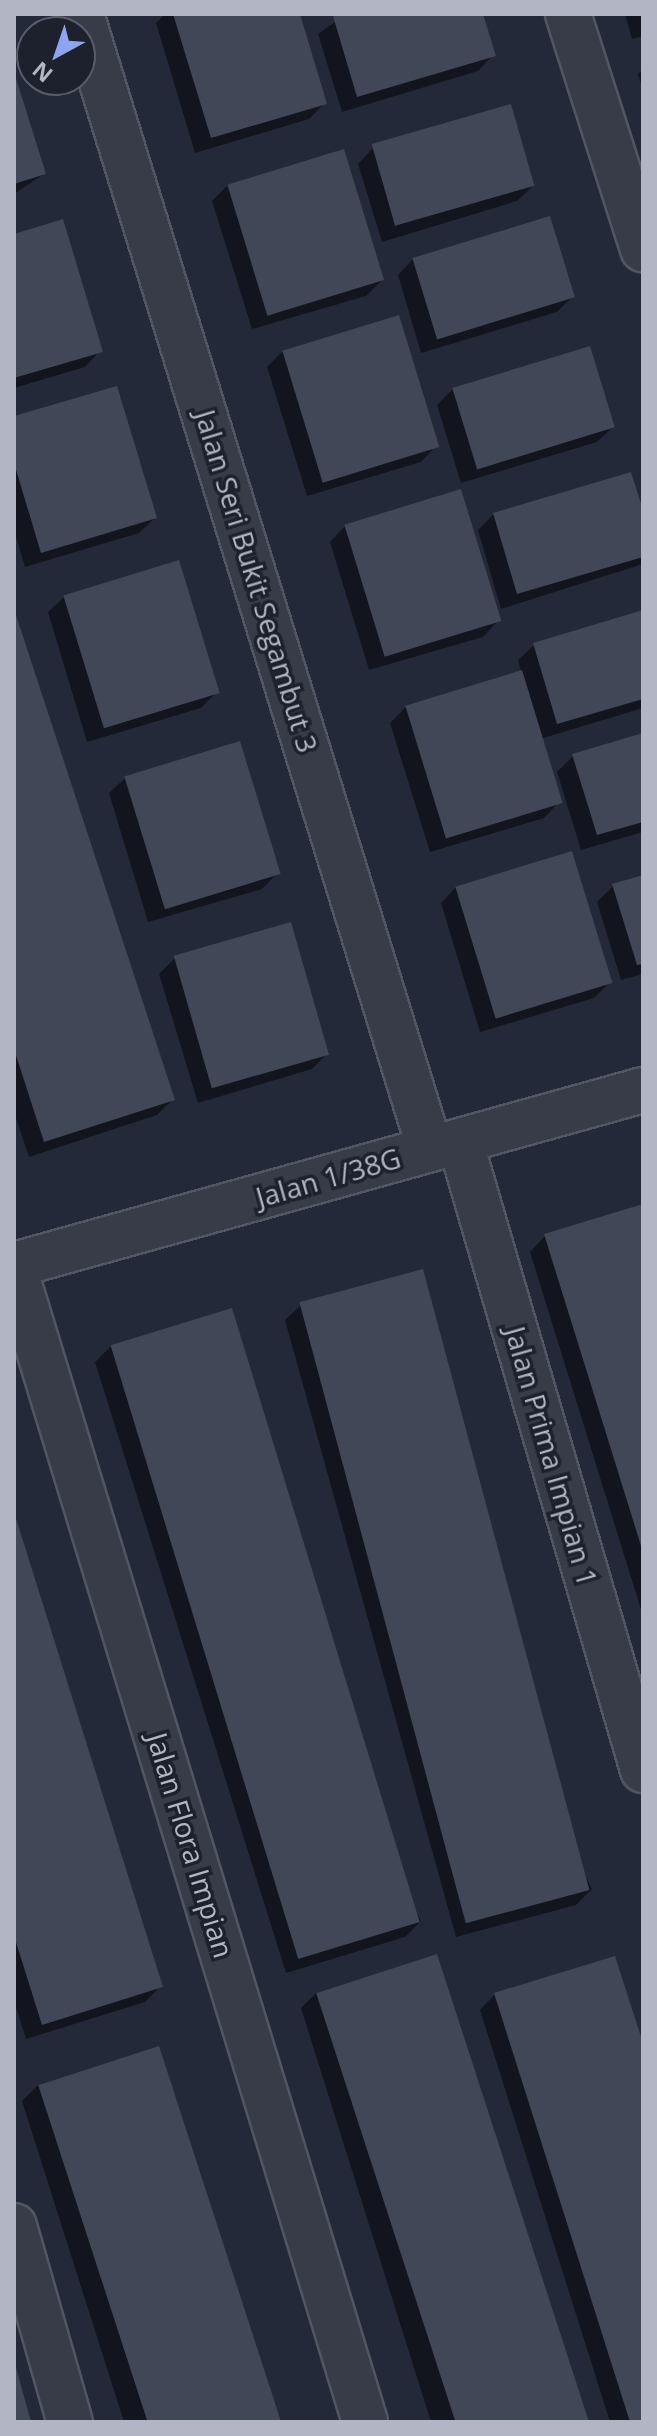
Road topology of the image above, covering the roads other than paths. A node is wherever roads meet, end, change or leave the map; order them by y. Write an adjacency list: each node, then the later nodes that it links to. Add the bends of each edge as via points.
1 (81, 14): 5 (street, Jalan Seri Bukit Segambut 3)
2 (568, 14): 3 (street)
3 (643, 249)
4 (643, 1090): 5 (street, Jalan 1/38G)
5 (445, 1145): 6 (street, Jalan 1/38G); 7 (street, Jalan Prima Impian 1)
6 (14, 1266): 10 (street, Jalan Flora Impian)
7 (643, 1770)
8 (14, 2226): 9 (street)
9 (70, 2422)
10 (365, 2422)

